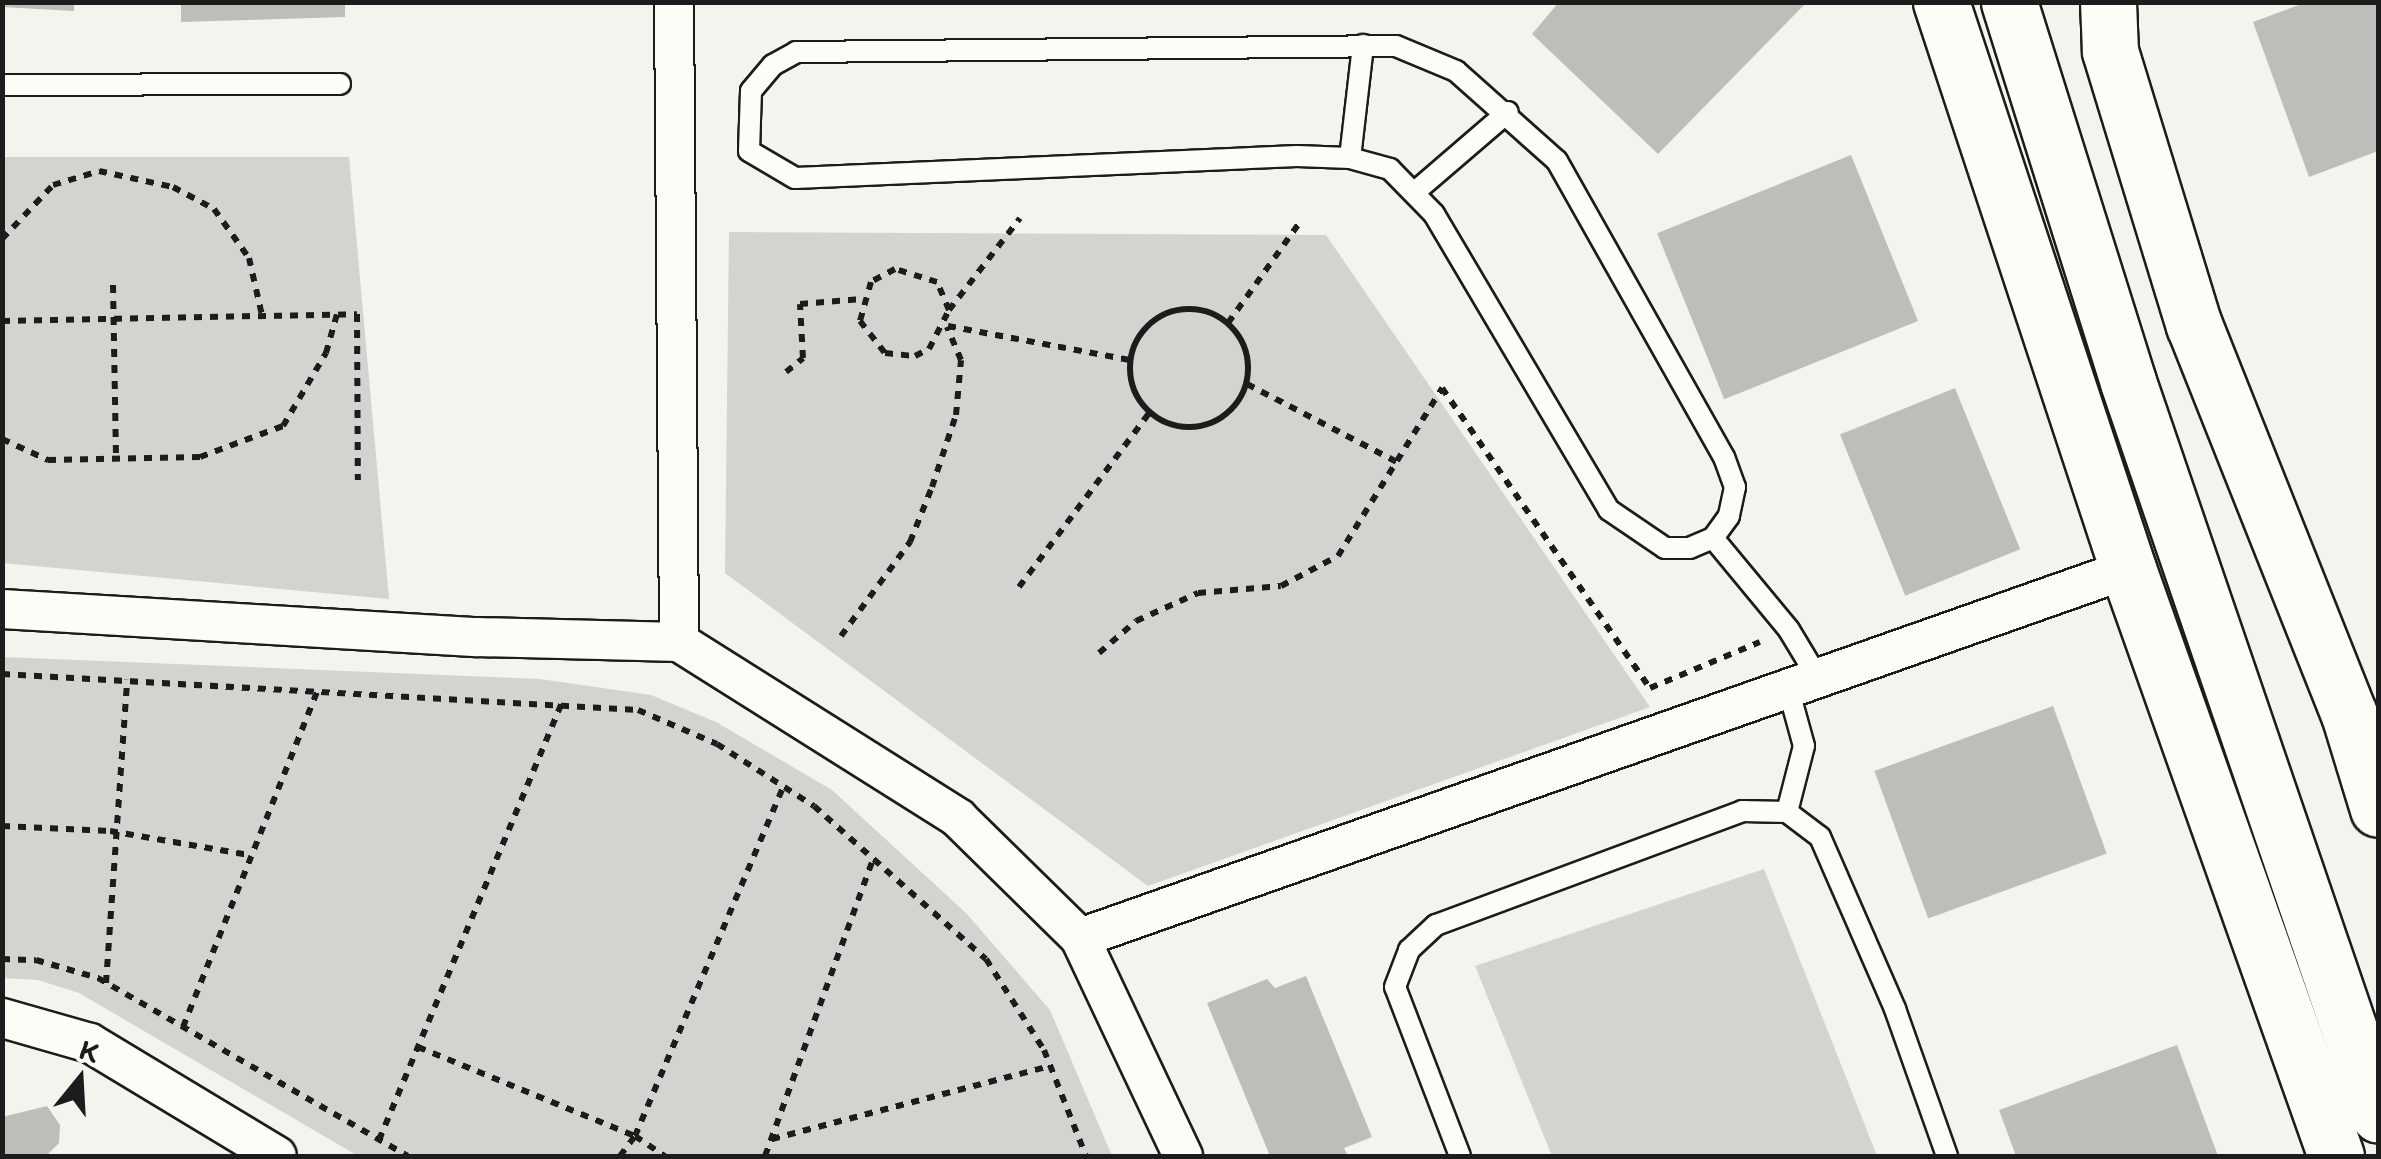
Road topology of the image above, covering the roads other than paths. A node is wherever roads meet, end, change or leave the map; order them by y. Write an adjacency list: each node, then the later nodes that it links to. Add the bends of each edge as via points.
1 (674, 2): 14 (street)
2 (1941, 2): 12 (highway)
3 (2009, 2): 20 (highway, via 2128,382)
4 (2108, 2): 16 (highway, via 2110,52 2194,324 2349,714)
5 (1363, 45): 8 (lane, via 1396,46 1456,71); 9 (lane); 9 (lane, via 796,52 773,65 751,91 747,118 748,151 794,178)
6 (340, 84): 7 (lane)
7 (2, 85)
8 (1508, 112): 10 (lane); 11 (lane, via 1557,161 1724,457 1735,487 1729,516)
9 (1350, 158): 10 (lane, via 1390,169)
10 (1416, 191): 11 (lane, via 1609,510 1665,548 1690,548)
11 (1713, 538): 15 (lane, via 1789,630)
12 (2128, 569): 15 (street); 25 (highway)
13 (2, 609): 14 (street)
14 (679, 642): 18 (street, via 958,818)
15 (1803, 683): 17 (lane, via 1804,746); 18 (street)
16 (2378, 809)
17 (1788, 812): 23 (lane, via 1742,811 1436,925 1410,950 1395,987); 24 (lane, via 1820,838 1895,1010)
18 (1080, 938): 22 (street)
19 (2, 1018): 21 (street, via 90,1044)
20 (2378, 1114)
21 (276, 1156)
22 (1183, 1156)
23 (1460, 1156)
24 (1946, 1156)
25 (2336, 1156)

